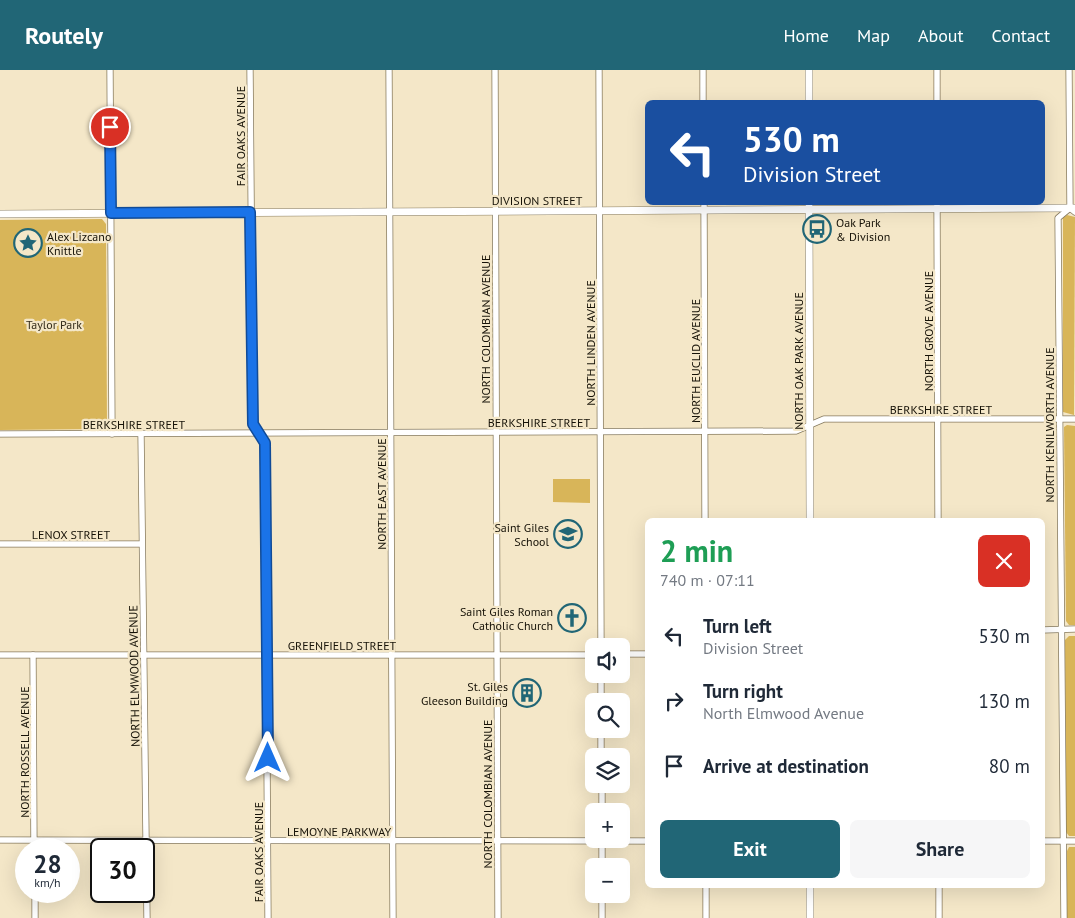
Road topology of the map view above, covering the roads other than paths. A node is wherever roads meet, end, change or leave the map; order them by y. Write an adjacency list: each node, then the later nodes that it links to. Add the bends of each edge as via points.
1 (110, 70): 21 (street)
2 (250, 70): 19 (street, FAIR OAKS AVENUE)
3 (389, 70): 20 (street, NORTH EAST AVENUE)
4 (494, 70): 18 (street, NORTH COLOMBIAN AVENUE)
5 (599, 70): 17 (street, NORTH LINDEN AVENUE)
6 (703, 70): 10 (street)
7 (809, 70): 11 (street)
8 (937, 70): 12 (street)
9 (1069, 70): 16 (street)
10 (703, 100)
11 (809, 100)
12 (937, 100)
13 (704, 206): 14 (street, DIVISION STREET); 17 (street, DIVISION STREET); 27 (street, NORTH EUCLID AVENUE)
14 (809, 206): 15 (street, DIVISION STREET); 26 (street, NORTH OAK PARK AVENUE)
15 (937, 206): 16 (street, DIVISION STREET); 23 (street, NORTH GROVE AVENUE)
16 (1073, 209): 24 (street, NORTH KENILWORTH AVENUE, via 1058,218)
17 (599, 210): 18 (street, DIVISION STREET); 30 (street, NORTH LINDEN AVENUE)
18 (495, 211): 20 (street, DIVISION STREET); 29 (street, NORTH COLOMBIAN AVENUE)
19 (250, 212): 20 (street, DIVISION STREET); 21 (street, DIVISION STREET); 31 (street, FAIR OAKS AVENUE, via 253,424)
20 (390, 212): 28 (street, NORTH EAST AVENUE)
21 (111, 213): 22 (street, DIVISION STREET); 33 (street)
22 (0, 214)
23 (938, 419): 24 (street, BERKSHIRE STREET); 26 (street, BERKSHIRE STREET, via 824,419); 37 (street, NORTH GROVE AVENUE)
24 (1059, 419): 25 (street, BERKSHIRE STREET); 41 (street, NORTH KENILWORTH AVENUE)
25 (1075, 419)
26 (810, 425): 27 (street, BERKSHIRE STREET, via 796,430); 36 (street, NORTH OAK PARK AVENUE)
27 (705, 431): 30 (street, BERKSHIRE STREET); 35 (street, NORTH EUCLID AVENUE)
28 (391, 432): 29 (street, BERKSHIRE STREET); 31 (street, BERKSHIRE STREET); 45 (street, NORTH EAST AVENUE)
29 (496, 432): 30 (street, BERKSHIRE STREET); 52 (street, NORTH COLOMBIAN AVENUE)
30 (600, 432): 43 (street, NORTH LINDEN AVENUE)
31 (259, 433): 34 (street, BERKSHIRE STREET); 51 (street, FAIR OAKS AVENUE, via 265,443)
32 (0, 434): 33 (street, BERKSHIRE STREET)
33 (112, 434): 34 (street, BERKSHIRE STREET)
34 (141, 434): 39 (street, NORTH ELMWOOD AVENUE)
35 (705, 518)
36 (810, 518)
37 (938, 518)
38 (0, 544): 39 (street, LENOX STREET)
39 (141, 544): 44 (street, NORTH ELMWOOD AVENUE)
40 (1045, 630): 41 (street)
41 (1061, 630): 42 (street); 65 (street, NORTH KENILWORTH AVENUE)
42 (1075, 630)
43 (601, 638)
44 (143, 654): 50 (street, GREENFIELD STREET); 51 (street, GREENFIELD STREET); 54 (street, NORTH ELMWOOD AVENUE)
45 (392, 654): 51 (street, GREENFIELD STREET); 52 (street, GREENFIELD STREET); 59 (street, NORTH EAST AVENUE)
46 (585, 654): 52 (street, GREENFIELD STREET)
47 (630, 654): 48 (street)
48 (645, 654)
49 (0, 655): 50 (street, GREENFIELD STREET)
50 (33, 655): 53 (street, NORTH ROSSELL AVENUE)
51 (268, 655): 58 (street, FAIR OAKS AVENUE)
52 (496, 655): 60 (street, NORTH COLOMBIAN AVENUE)
53 (34, 838)
54 (146, 838)
55 (0, 840): 56 (street, LEMOYNE PARKWAY)
56 (15, 840)
57 (155, 840): 58 (street, LEMOYNE PARKWAY)
58 (268, 840): 59 (street, LEMOYNE PARKWAY); 75 (street, FAIR OAKS AVENUE)
59 (393, 840): 60 (street, LEMOYNE PARKWAY); 76 (street, NORTH EAST AVENUE)
60 (497, 840): 61 (street, LEMOYNE PARKWAY); 77 (street, NORTH COLOMBIAN AVENUE)
61 (585, 840)
62 (630, 841): 63 (street, LEMOYNE PARKWAY)
63 (645, 841)
64 (1045, 841): 65 (street)
65 (1063, 841): 66 (street); 82 (street, NORTH KENILWORTH AVENUE)
66 (1075, 841)
67 (706, 888): 79 (street)
68 (810, 888): 80 (street)
69 (939, 888): 81 (street)
70 (34, 903): 73 (street)
71 (147, 903): 74 (street, NORTH ELMWOOD AVENUE)
72 (602, 903): 78 (street)
73 (35, 918)
74 (147, 918)
75 (268, 918)
76 (393, 918)
77 (498, 918)
78 (602, 918)
79 (706, 918)
80 (810, 918)
81 (939, 918)
82 (1064, 918)

